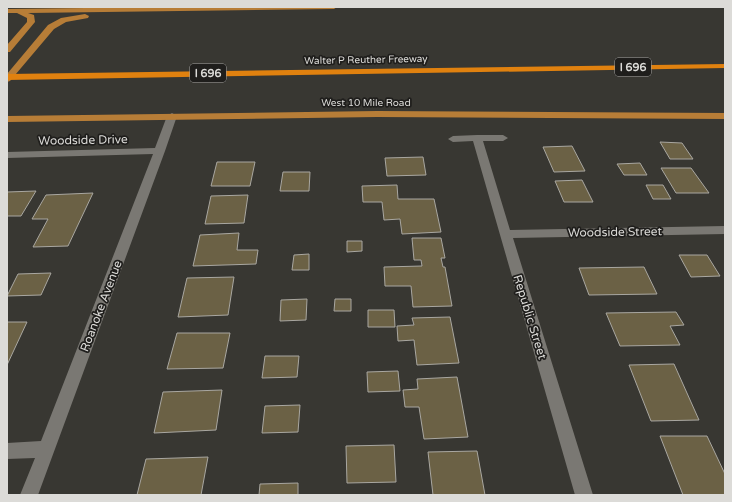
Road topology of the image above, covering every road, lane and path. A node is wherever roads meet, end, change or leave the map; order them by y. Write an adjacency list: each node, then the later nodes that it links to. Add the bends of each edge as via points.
1 (334, 7): 2 (main road)
2 (229, 8): 4 (main road); 7 (main road, via 76,17 58,22 45,33)
3 (7, 11): 4 (main road)
4 (18, 11): 5 (main road, via 28,14 32,19)
5 (7, 50)
6 (725, 66): 7 (highway, Walter P Reuther Freeway / I 696)
7 (7, 78)
8 (172, 116): 9 (main road, West 10 Mile Road); 10 (main road, West 10 Mile Road); 14 (street, Roanoke Avenue)
9 (725, 116)
10 (7, 118)
11 (477, 138): 12 (street); 13 (street); 17 (street, Republic Street)
12 (503, 138)
13 (453, 139)
14 (160, 151): 15 (street, Woodside Drive); 18 (street, Roanoke Avenue)
15 (7, 155)
16 (725, 230): 17 (street, Woodside Street)
17 (506, 234): 21 (street, Republic Street)
18 (47, 449): 19 (street); 20 (street, Roanoke Avenue)
19 (7, 451)
20 (30, 495)
21 (584, 495)

